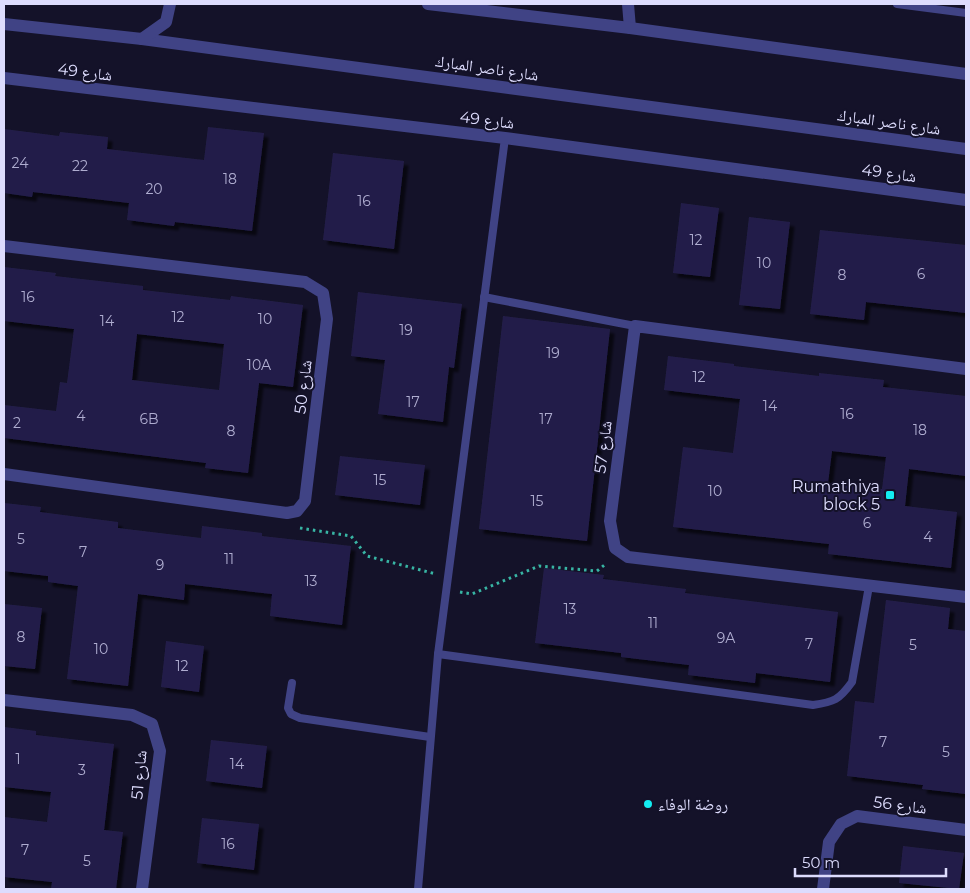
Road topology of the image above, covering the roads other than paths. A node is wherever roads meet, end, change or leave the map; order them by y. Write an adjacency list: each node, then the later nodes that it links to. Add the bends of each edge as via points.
1 (170, 4): 9 (street, via 166,22)
2 (428, 4): 5 (street)
3 (628, 4): 8 (street)
4 (897, 4): 6 (lane)
5 (463, 6): 8 (street)
6 (966, 13)
7 (4, 24): 9 (street, شارع ناصر المبارك)
8 (630, 28): 10 (street)
9 (142, 39): 13 (street, شارع ناصر المبارك)
10 (966, 74)
11 (4, 78): 12 (street, شارع 49)
12 (505, 138): 14 (street, شارع 49); 16 (lane)
13 (966, 149)
14 (966, 200)
15 (4, 246): 19 (street, شارع 50, via 305,282 323,292 327,319 305,501 297,510 287,513)
16 (484, 297): 17 (lane); 22 (lane)
17 (635, 326): 18 (street); 20 (street, شارع 57, via 610,521 615,548 628,557)
18 (966, 369)
19 (4, 474)
20 (869, 586): 21 (street); 22 (lane, via 852,682 833,702 813,705)
21 (966, 597)
22 (438, 654): 25 (lane)
23 (292, 683): 25 (lane, via 288,708 291,714 300,718)
24 (4, 700): 27 (street, شارع 51, via 132,715 152,724 160,751)
25 (430, 737): 28 (lane)
26 (966, 830): 29 (street, شارع 56, via 857,816 840,824 829,842)
27 (142, 889)
28 (418, 889)
29 (823, 889)

